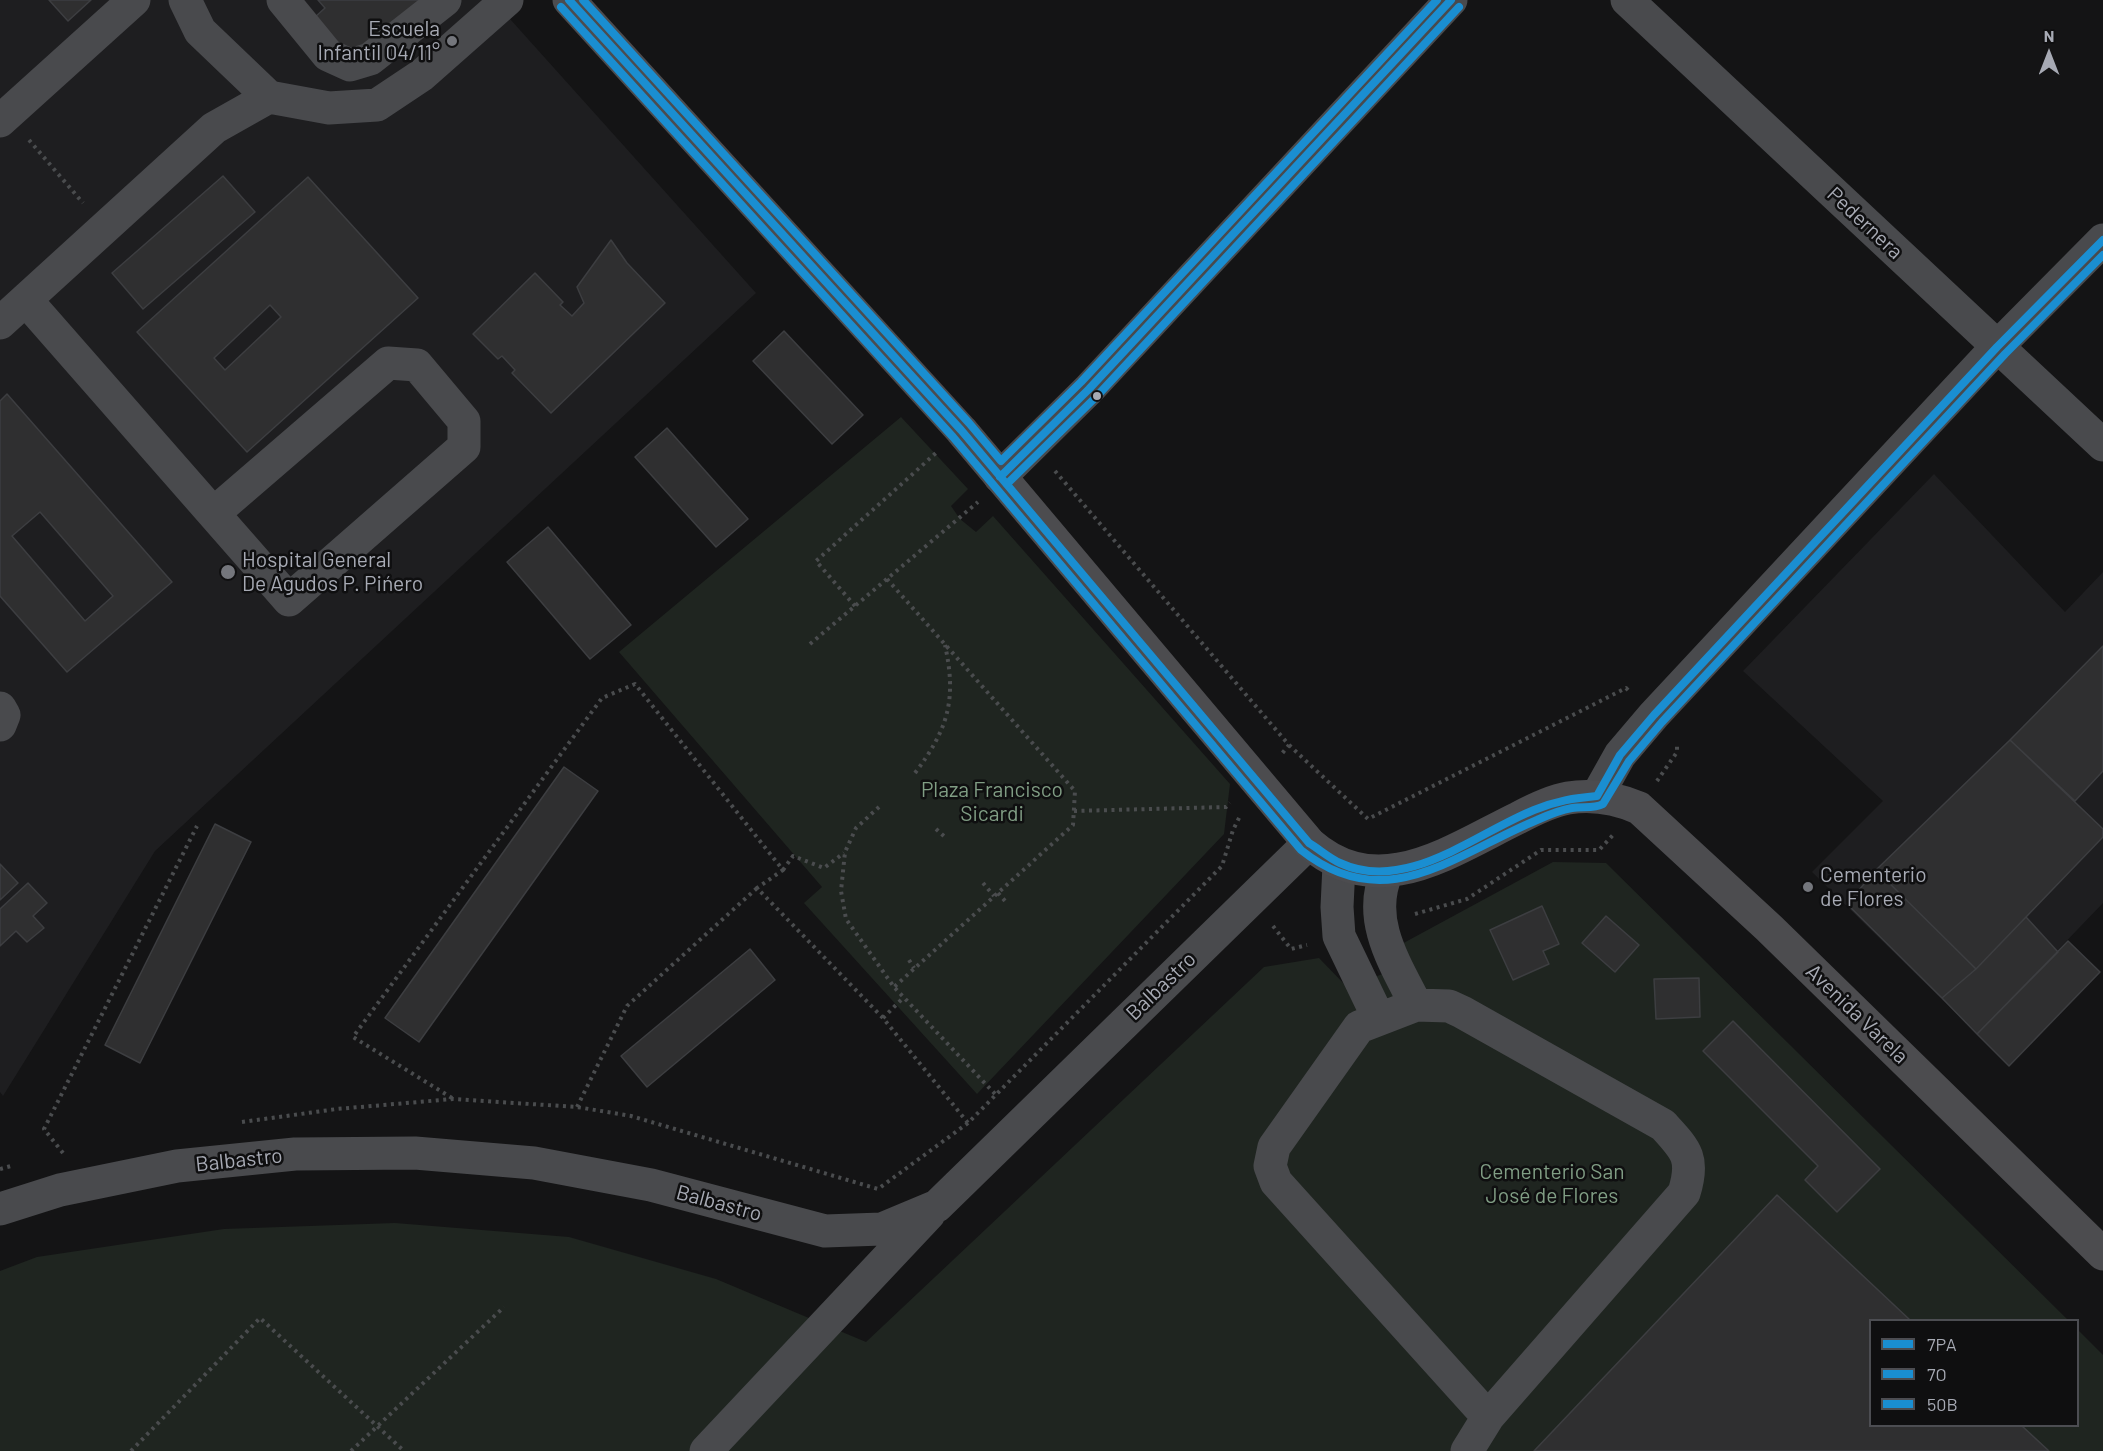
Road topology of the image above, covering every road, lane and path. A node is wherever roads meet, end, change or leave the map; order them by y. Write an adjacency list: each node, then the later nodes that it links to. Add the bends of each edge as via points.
1 (134, 0): 11 (street)
2 (185, 0): 10 (street, via 200,31)
3 (283, 0): 4 (street, via 328,55 350,65 370,59)
4 (445, 0)
5 (507, 0): 9 (street)
6 (569, 0): 17 (main road)
7 (1450, 0): 19 (street, via 1089,389)
8 (1627, 0): 16 (street, Pedernera)
9 (471, 11): 10 (street, via 422,75 377,105 329,108)
10 (269, 97): 12 (street, via 214,128)
11 (4, 118): 12 (path)
12 (104, 228): 14 (street)
13 (2103, 240): 16 (street)
14 (26, 300): 15 (street); 20 (street)
15 (0, 323)
16 (1997, 347): 18 (street, Pedernera); 28 (street, via 1654,715 1620,755)
17 (961, 430): 19 (main road); 22 (path, via 816,561)
18 (2103, 445)
19 (990, 488): 21 (path); 35 (main road)
20 (213, 513): 20 (street, via 388,363 417,365 464,421 464,447 290,600)
21 (887, 579): 22 (path); 24 (path)
22 (855, 606): 23 (path)
23 (810, 644)
24 (945, 645): 27 (path, via 952,691 946,721); 31 (path, via 1075,792)
25 (0, 708): 26 (street, via 4,716)
26 (0, 725)
27 (915, 773)
28 (1597, 796): 40 (main road, via 1568,798 1539,807 1430,861); 60 (main road, Avenida Varela, via 1639,808 1769,928)
29 (879, 807): 36 (path, via 856,828)
30 (1226, 807): 31 (path)
31 (1074, 811): 43 (path, via 1073,825)
32 (197, 826): 56 (path, via 44,1129)
33 (936, 829): 34 (path)
34 (945, 837)
35 (1309, 843): 37 (main road); 58 (street, Balbastro)
36 (845, 852): 39 (path, via 824,868 793,856); 47 (path, via 841,891 846,919)
37 (1339, 865): 40 (main road); 51 (street, via 1339,936)
38 (1222, 866): 52 (path)
39 (783, 870): 42 (path); 53 (path, via 635,684 602,698 353,1037)
40 (1387, 872): 49 (street, via 1380,887 1380,924)
41 (983, 883): 43 (path)
42 (757, 888): 50 (path); 54 (path, via 627,1006)
43 (996, 895): 44 (path); 46 (path)
44 (1006, 902)
45 (909, 960): 46 (path)
46 (914, 968): 47 (path)
47 (894, 987): 48 (path)
48 (904, 997): 50 (path); 52 (path)
49 (1416, 1005): 51 (street); 62 (street, via 1449,1006 1462,1012 1663,1125 1688,1152 1689,1177 1684,1193)
50 (883, 1018): 55 (path)
51 (1378, 1019): 62 (street, via 1359,1027 1274,1147 1270,1166 1276,1182)
52 (996, 1095): 55 (path)
53 (453, 1099)
54 (577, 1107)
55 (968, 1123): 57 (path)
56 (63, 1153)
57 (878, 1189)
58 (937, 1206): 59 (street, Balbastro, via 882,1229 825,1231 651,1185 534,1163 415,1153 295,1154 177,1166 60,1190); 67 (street)
59 (0, 1209)
60 (2102, 1251)
61 (504, 1307): 63 (path)
62 (1488, 1417): 68 (street)
63 (377, 1427): 64 (path, via 260,1318); 65 (path); 66 (path)
64 (131, 1451)
65 (351, 1451)
66 (404, 1451)
67 (706, 1451)
68 (1467, 1451)

